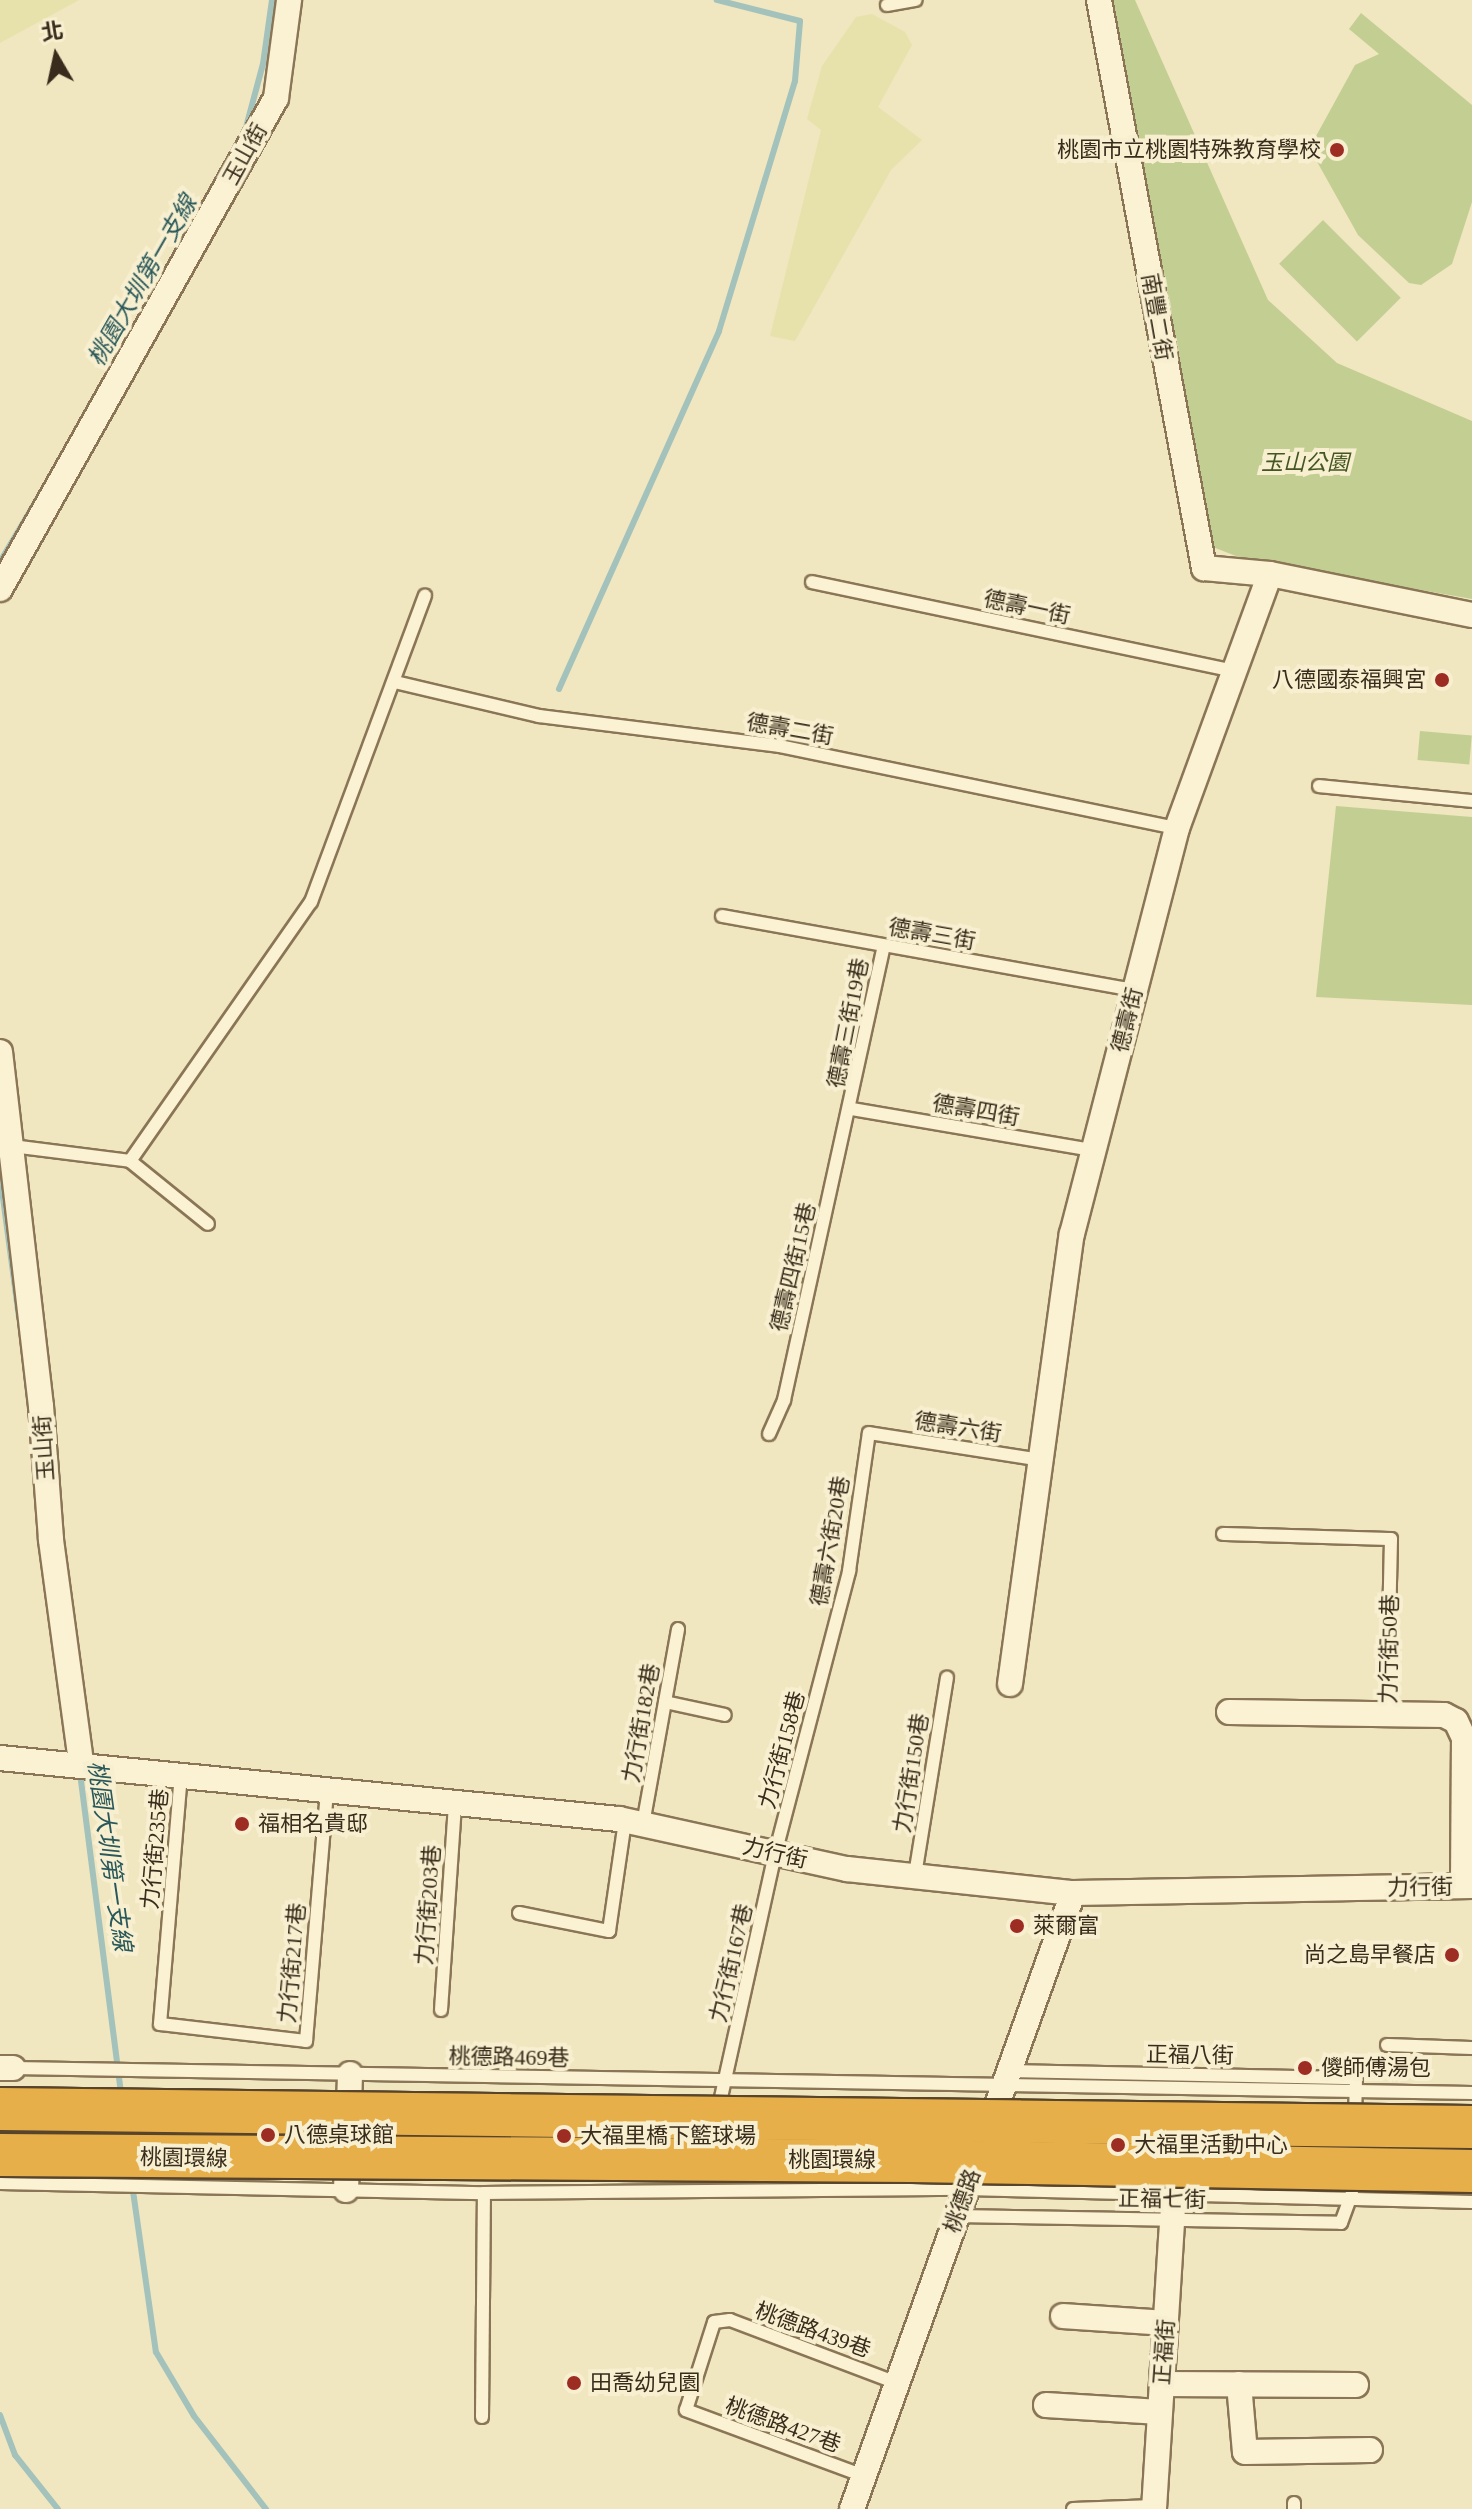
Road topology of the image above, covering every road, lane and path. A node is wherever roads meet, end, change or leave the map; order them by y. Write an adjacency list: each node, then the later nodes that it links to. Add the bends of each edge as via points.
1 (289, 0): 7 (street, 玉山街, via 276,98)
2 (916, 0): 4 (lane)
3 (1099, 0): 5 (street, 南豐二街, via 1204,568)
4 (887, 5)
5 (1270, 574): 9 (street); 10 (street, 德壽街)
6 (812, 582): 10 (lane, 德壽一街)
7 (0, 589)
8 (425, 596): 11 (lane)
9 (1472, 615)
10 (1234, 671): 14 (street, 德壽街)
11 (395, 682): 14 (lane, 德壽二街, via 539,716 780,746); 22 (lane, via 311,902)
12 (1319, 786): 13 (lane)
13 (1472, 801)
14 (1177, 828): 17 (street, 德壽街)
15 (722, 916): 16 (lane, 德壽三街)
16 (884, 946): 17 (lane, 德壽三街); 19 (lane, 德壽三街19巷)
17 (1135, 990): 21 (street, 德壽街)
18 (0, 1052): 20 (street, 玉山街)
19 (852, 1109): 21 (lane, 德壽四街); 25 (lane, 德壽四街15巷, via 784,1400)
20 (12, 1146): 22 (lane); 37 (street, 玉山街, via 51,1540)
21 (1093, 1150): 26 (street, 德壽街, via 1072,1234)
22 (130, 1161): 23 (lane)
23 (208, 1224)
24 (869, 1433): 26 (lane, 德壽六街); 29 (lane, 德壽六街20巷, via 849,1571)
25 (769, 1434)
26 (1041, 1460): 31 (street, 德壽街)
27 (1223, 1534): 35 (lane, 力行街50巷, via 1391,1539)
28 (678, 1629): 32 (lane, 力行街182巷)
29 (827, 1655): 42 (lane, 力行街158巷)
30 (947, 1678): 43 (lane, 力行街150巷)
31 (1010, 1684)
32 (665, 1702): 34 (lane); 41 (lane, 力行街182巷)
33 (1229, 1712): 35 (street)
34 (725, 1715)
35 (1387, 1715): 44 (street, 力行街50巷, via 1444,1715 1456,1721 1464,1738)
36 (0, 1758): 37 (street)
37 (81, 1763): 38 (street, 力行街)
38 (181, 1774): 39 (street, 力行街); 48 (lane, 力行街235巷)
39 (327, 1789): 40 (street, 力行街); 48 (lane, 力行街217巷, via 306,2041)
40 (455, 1802): 41 (street, 力行街); 47 (lane, 力行街203巷)
41 (634, 1822): 42 (street, 力行街); 46 (lane, 力行街182巷, via 609,1931)
42 (775, 1854): 43 (street, 力行街, via 847,1869); 54 (lane, 力行街167巷)
43 (915, 1875): 45 (street, 力行街)
44 (1467, 1886): 45 (street, 力行街)
45 (1073, 1893): 53 (street, 桃德路)
46 (519, 1913)
47 (441, 2010)
48 (160, 2024)
49 (1387, 2045): 50 (lane)
50 (1472, 2048)
51 (6, 2068): 52 (lane, 桃德路469巷)
52 (350, 2074): 54 (lane, 桃德路469巷); 67 (street)
53 (1006, 2078): 54 (lane, 桃德路469巷); 55 (lane, 正福八街, via 1356,2078); 66 (street, 桃德路)
54 (724, 2081): 59 (lane, 力行街167巷)
55 (1357, 2091): 56 (lane); 60 (lane)
56 (1472, 2093)
57 (0, 2109): 58 (highway, 桃園環線, bridge)
58 (1472, 2127)
59 (713, 2136)
60 (1354, 2137)
61 (711, 2150): 68 (lane)
62 (1354, 2153): 71 (lane)
63 (0, 2155): 64 (highway, 桃園環線, bridge)
64 (1472, 2171)
65 (0, 2183): 67 (lane)
66 (967, 2189): 68 (lane); 70 (lane); 73 (street, 桃德路)
67 (346, 2190): 69 (lane)
68 (702, 2191): 69 (lane)
69 (484, 2193): 84 (lane)
70 (1174, 2194): 71 (lane); 74 (street, 正福街)
71 (1352, 2199): 72 (lane); 74 (lane, 正福七街, via 1341,2223)
72 (1472, 2202)
73 (957, 2216): 74 (lane, 正福七街); 78 (street, 桃德路)
74 (1172, 2219): 77 (street, 正福街)
75 (1063, 2316): 77 (street)
76 (714, 2322): 78 (lane, 桃德路439巷, via 730,2320); 86 (lane, 桃德路427巷, via 686,2410)
77 (1166, 2323): 79 (street, 正福街)
78 (897, 2383): 86 (street, 桃德路)
79 (1162, 2384): 80 (street); 83 (street, 正福街)
80 (1239, 2384): 81 (street); 85 (street, via 1245,2452)
81 (1356, 2385)
82 (1046, 2405): 83 (street)
83 (1160, 2412): 87 (street, 正福街)
84 (482, 2417)
85 (1370, 2450)
86 (864, 2476): 88 (street, 桃德路)
87 (1154, 2507): 89 (lane)
88 (852, 2509)
89 (1073, 2509)

